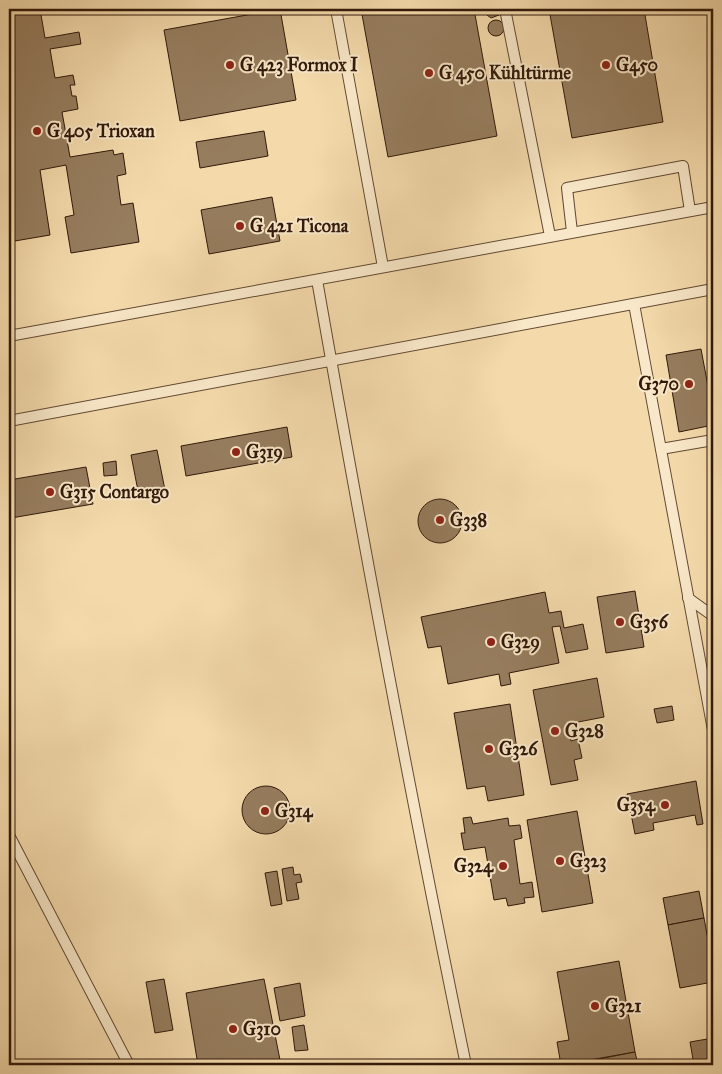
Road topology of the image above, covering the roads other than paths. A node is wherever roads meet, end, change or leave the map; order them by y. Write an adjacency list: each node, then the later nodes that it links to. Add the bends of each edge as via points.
1 (336, 9): 7 (lane)
2 (505, 9): 6 (lane)
3 (713, 206): 4 (lane)
4 (690, 211): 5 (lane); 5 (lane, via 683,166 567,188)
5 (572, 232): 6 (lane)
6 (550, 236): 7 (lane)
7 (383, 267): 8 (lane)
8 (317, 280): 11 (lane); 12 (lane)
9 (713, 289): 10 (lane)
10 (634, 304): 12 (lane); 15 (lane)
11 (9, 336)
12 (331, 361): 13 (lane); 21 (lane, via 426,875)
13 (9, 421)
14 (713, 440): 15 (lane)
15 (661, 449): 16 (lane)
16 (688, 598): 17 (lane); 18 (lane)
17 (713, 616)
18 (713, 730)
19 (9, 835): 20 (lane)
20 (128, 1065)
21 (466, 1065)

